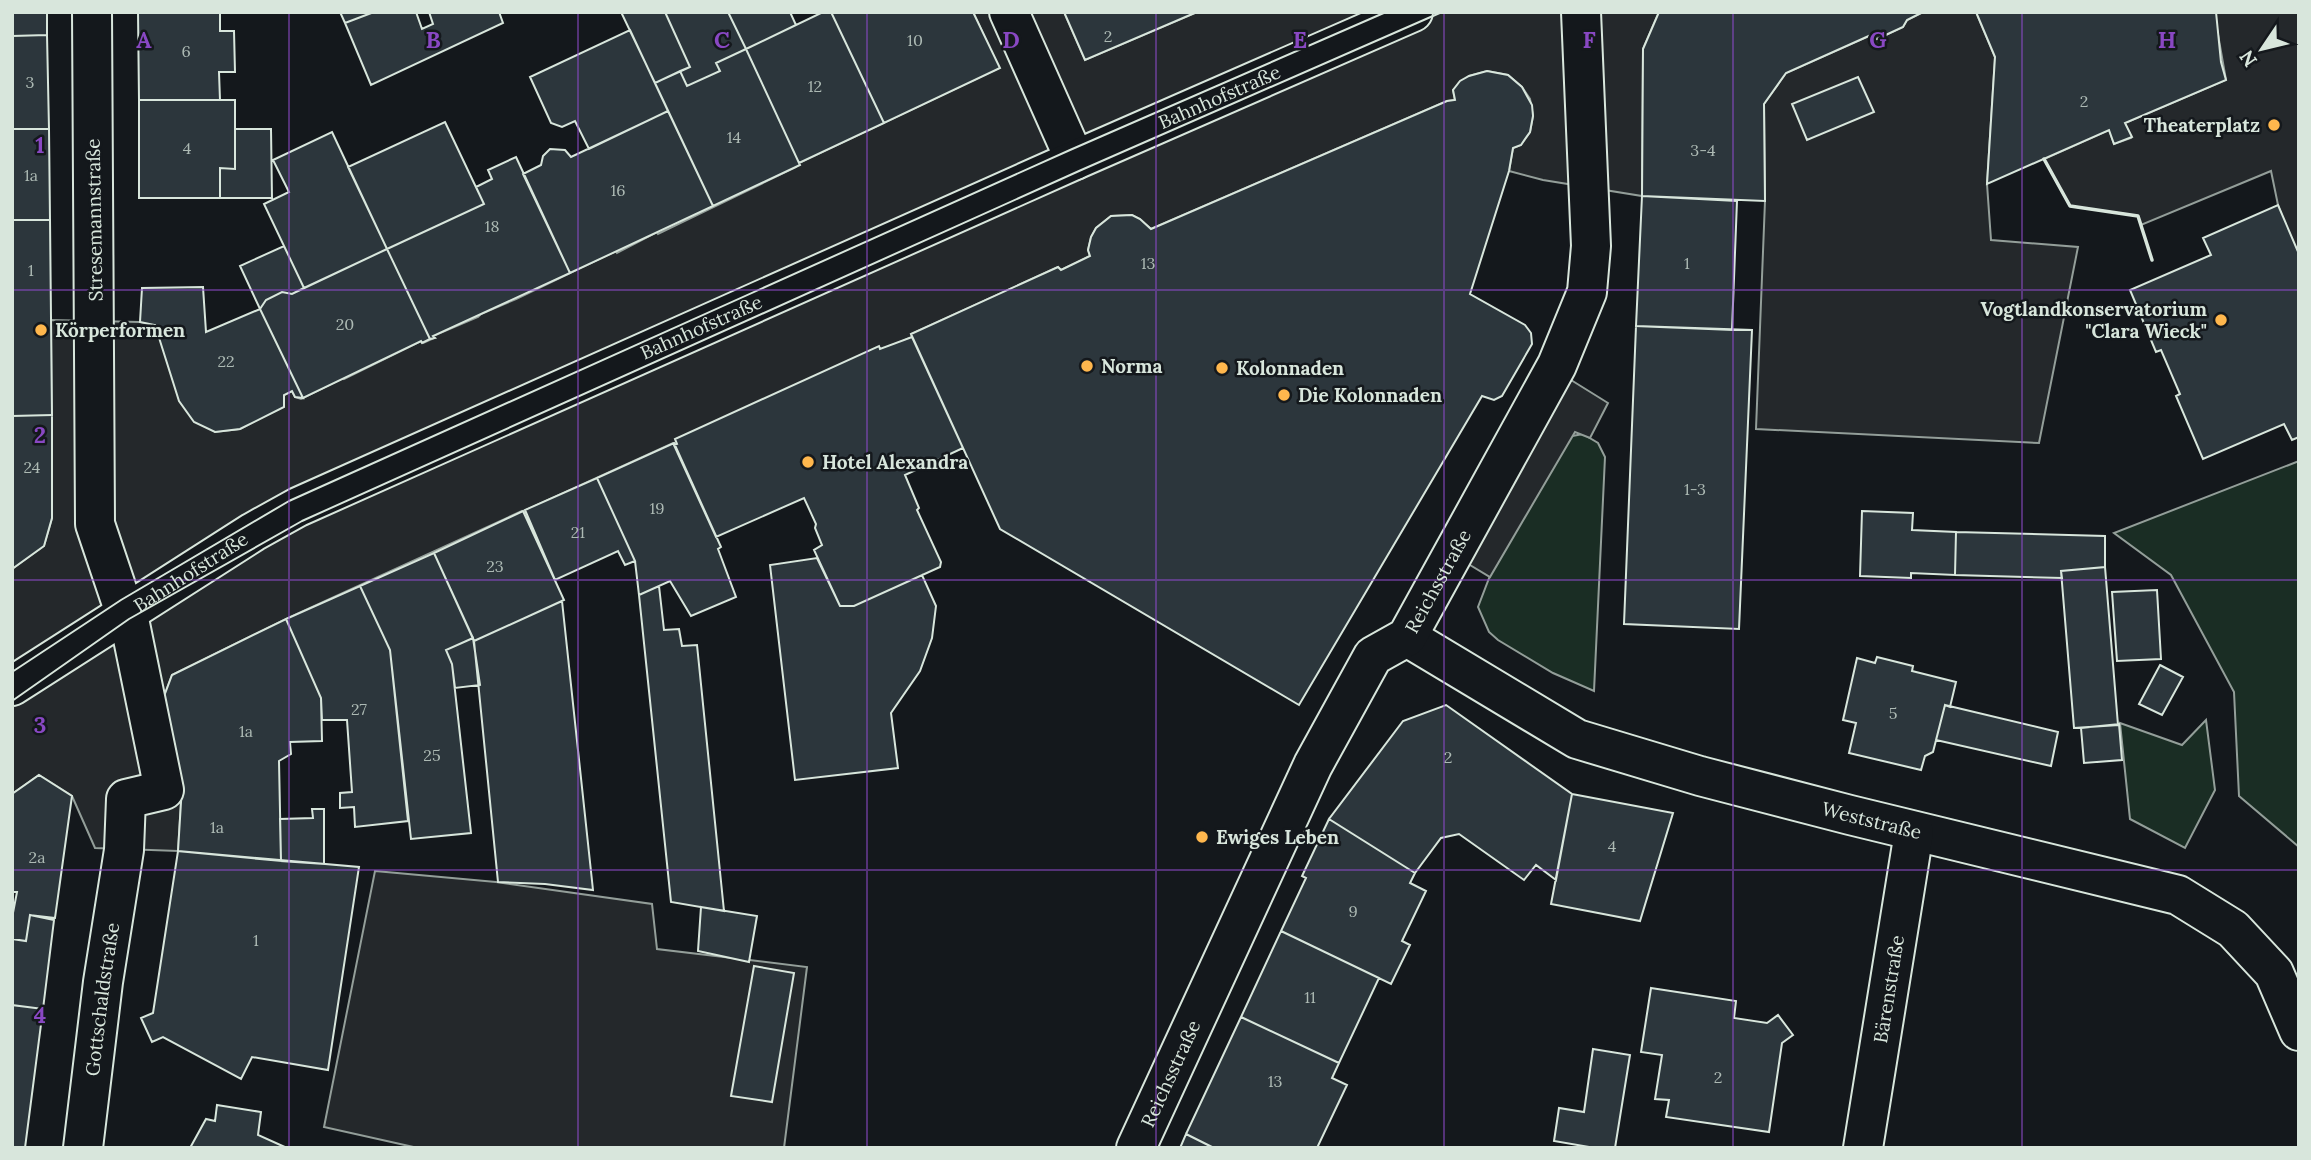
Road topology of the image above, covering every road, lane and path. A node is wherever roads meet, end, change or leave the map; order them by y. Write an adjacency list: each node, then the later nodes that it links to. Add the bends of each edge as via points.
1 (92, 12): 6 (street, Stresemannstraße, via 95,524)
2 (1009, 12): 5 (street)
3 (1413, 12): 5 (street, Bahnhofstraße)
4 (1581, 12): 7 (street, Reichsstraße, via 1591,246 1587,292 1557,365)
5 (1075, 160): 6 (street, Bahnhofstraße, via 298,507)
6 (125, 613): 8 (street, Bahnhofstraße); 10 (street, Stresemannstraße, via 164,790 126,799)
7 (1407, 637): 9 (street, Weststraße, via 1577,739); 13 (street, Reichsstraße, via 1373,656 1313,765)
8 (12, 687)
9 (1913, 832): 11 (street, Weststraße, via 2178,895 2233,929 2274,973); 14 (street, Bärenstraße)
10 (124, 850): 12 (street, Gottschaldstraße)
11 (2299, 1031)
12 (83, 1148)
13 (1136, 1148)
14 (1863, 1148)

